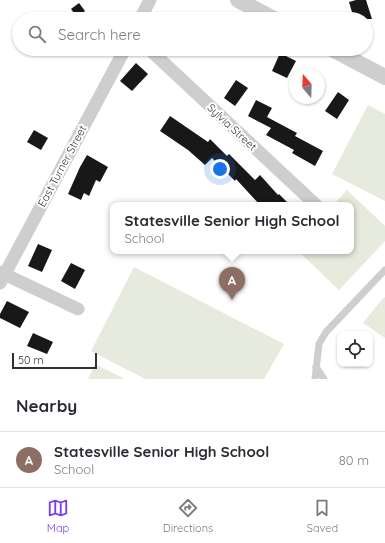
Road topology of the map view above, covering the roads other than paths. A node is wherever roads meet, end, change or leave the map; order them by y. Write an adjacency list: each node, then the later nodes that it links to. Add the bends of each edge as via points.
1 (150, 0): 3 (street)
2 (238, 0): 4 (street)
3 (144, 12)
4 (261, 12)
5 (121, 56): 11 (street, East Turner Street)
6 (156, 56): 9 (street, Sylvia Street)
7 (345, 56): 8 (street)
8 (385, 77)
9 (313, 202)
10 (385, 270): 13 (lane, via 326,332 320,344)
11 (2, 276): 12 (street)
12 (78, 309)
13 (316, 367): 14 (lane); 15 (lane)
14 (315, 379)
15 (324, 379)

